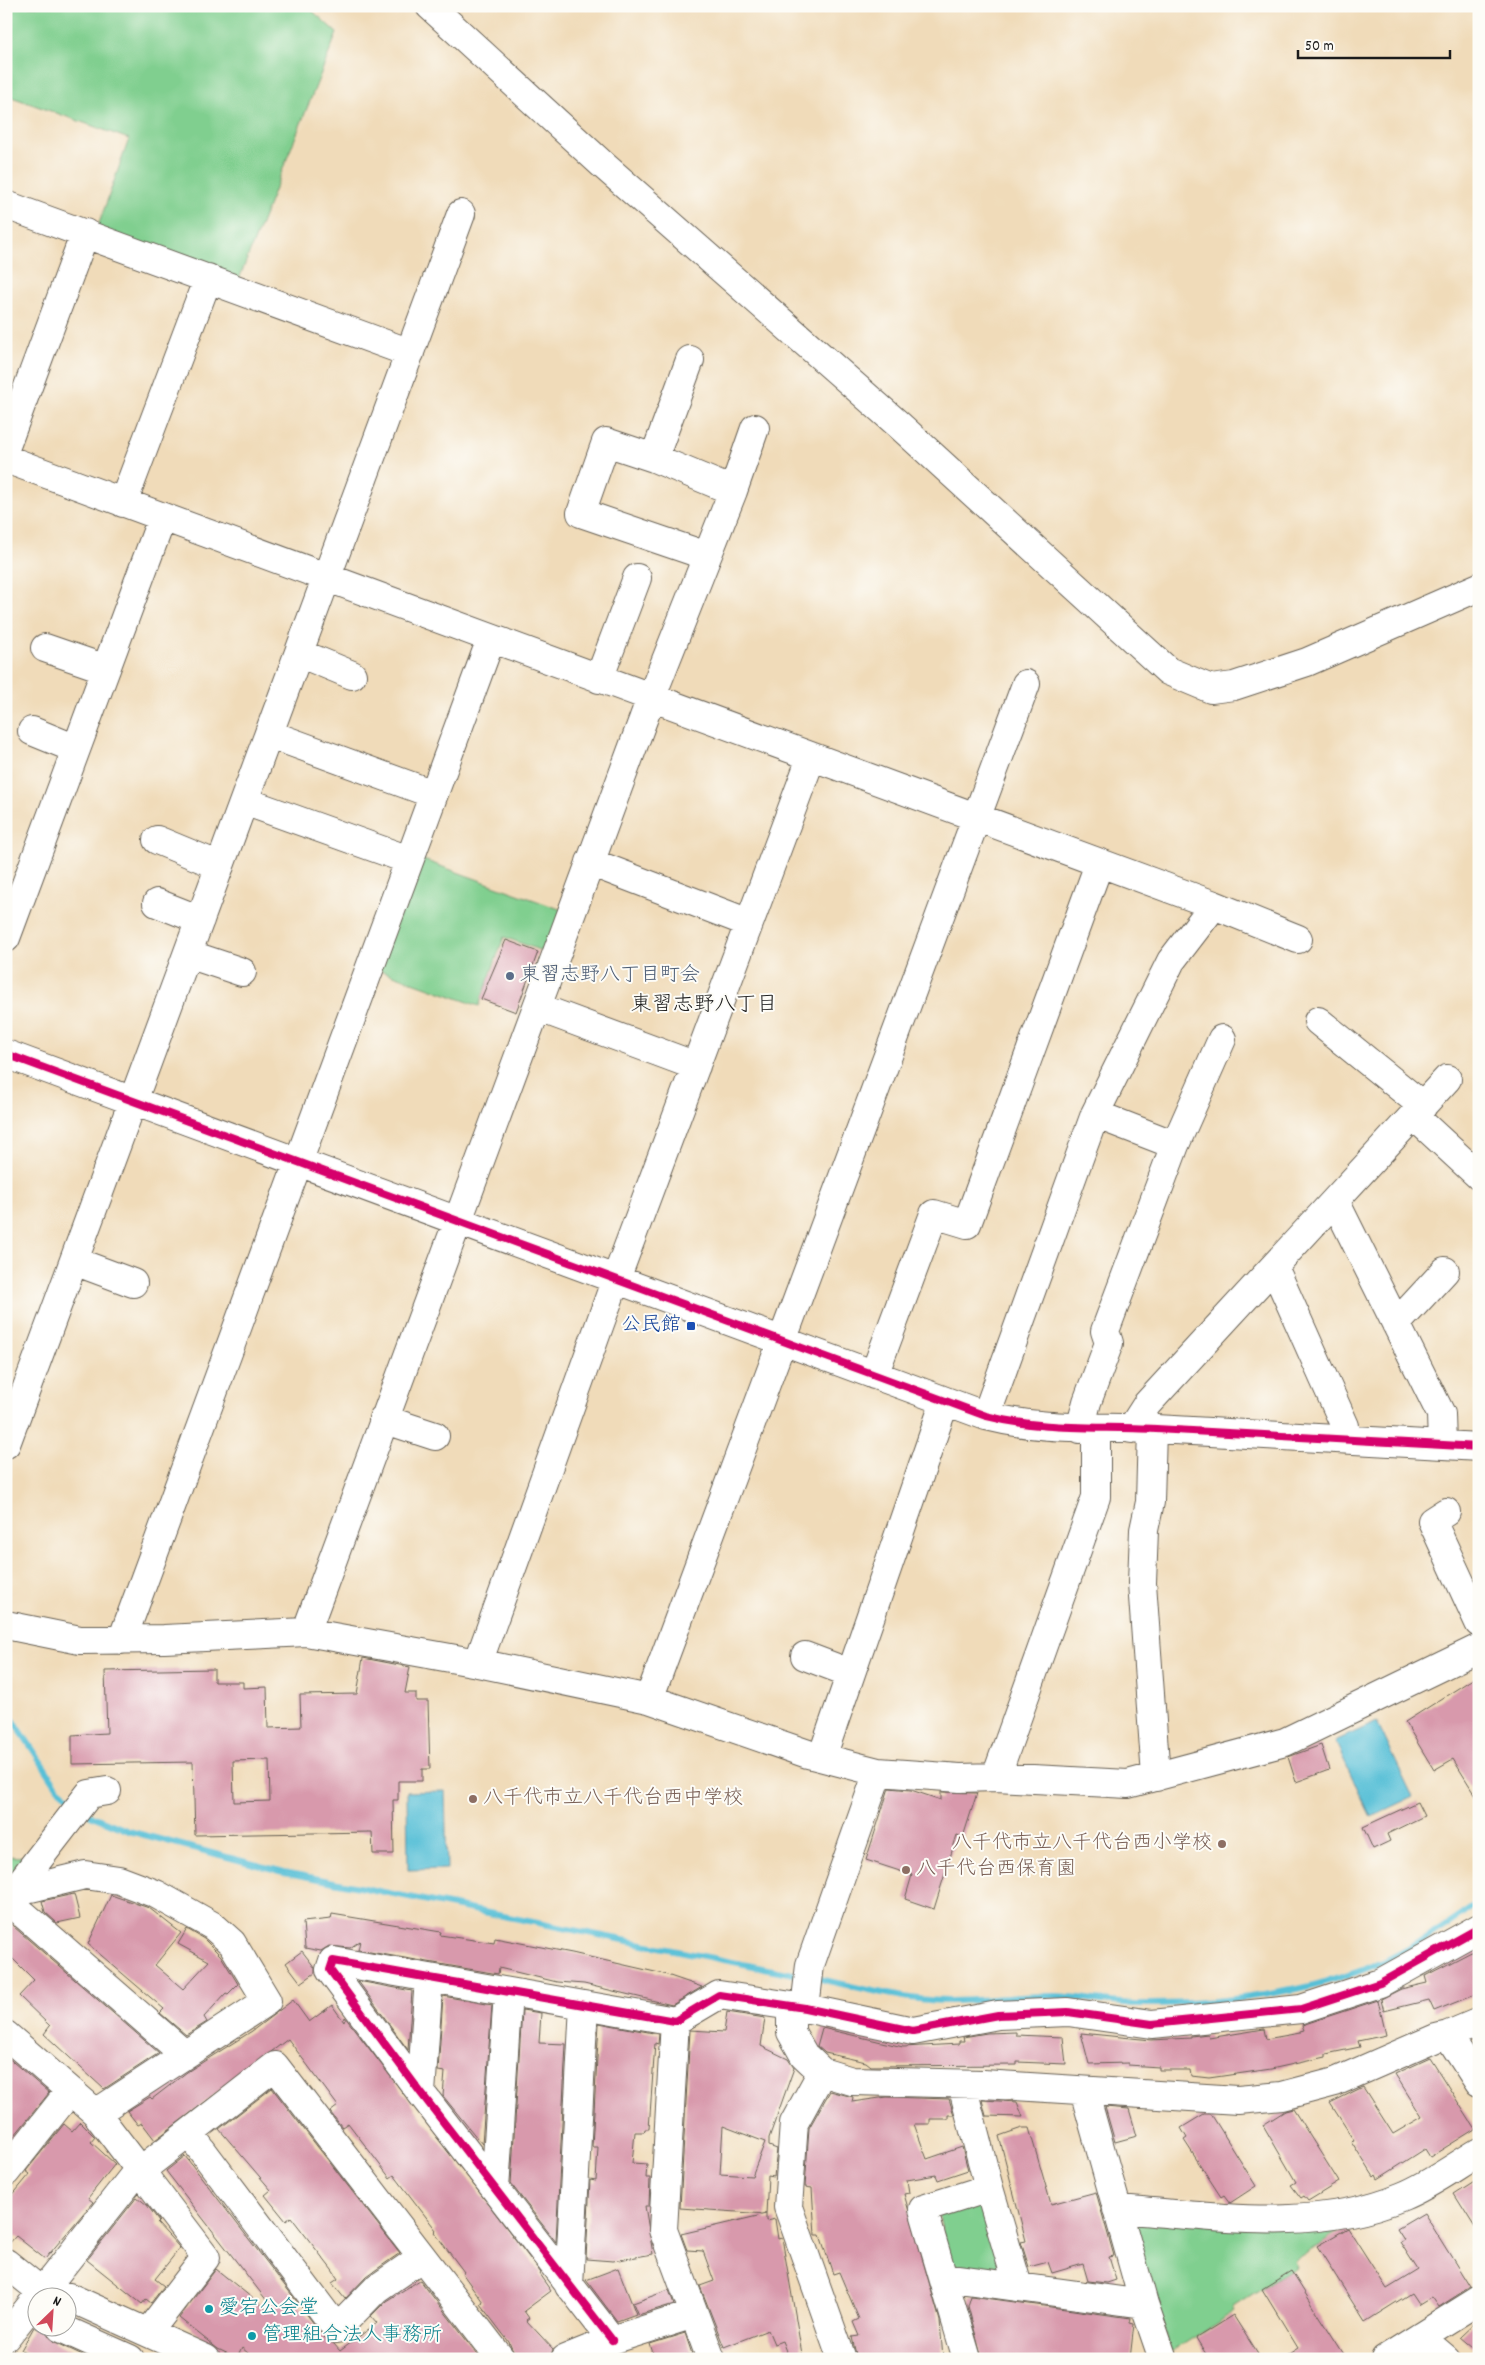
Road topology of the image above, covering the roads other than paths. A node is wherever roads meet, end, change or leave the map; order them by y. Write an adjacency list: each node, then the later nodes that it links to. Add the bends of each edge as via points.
1 (430, 6): 18 (street, via 899,425 1168,671 1211,690 1234,686 1308,662)
2 (6, 204): 4 (street)
3 (461, 214): 6 (street)
4 (85, 233): 5 (street); 9 (street)
5 (208, 278): 6 (street); 13 (street)
6 (410, 353): 16 (street)
7 (690, 360): 10 (street)
8 (755, 428): 12 (street)
9 (6, 446)
10 (654, 458): 12 (street); 15 (street, via 606,442 581,513)
11 (6, 459): 13 (street)
12 (733, 491): 15 (street)
13 (123, 503): 14 (street)
14 (162, 518): 16 (street); 22 (street)
15 (707, 556): 26 (street)
16 (327, 578): 19 (street); 21 (street)
17 (637, 578): 24 (street)
18 (1479, 587)
19 (491, 639): 24 (street); 31 (street)
20 (45, 648): 22 (street)
21 (299, 653): 23 (street); 28 (street)
22 (106, 669): 29 (street)
23 (352, 675)
24 (599, 679): 26 (street)
25 (1026, 684): 33 (street)
26 (651, 698): 30 (street); 36 (street)
27 (32, 731): 29 (street)
28 (269, 734): 31 (street); 32 (street)
29 (76, 749): 43 (street)
30 (811, 758): 33 (street); 42 (street)
31 (433, 794): 35 (street)
32 (244, 801): 35 (street); 38 (street)
33 (975, 819): 37 (street); 67 (street)
34 (157, 840): 38 (street)
35 (409, 860): 57 (street)
36 (590, 862): 42 (street); 47 (street)
37 (1099, 864): 40 (street); 68 (street, via 967,1224 934,1214)
38 (220, 866): 41 (street)
39 (157, 904): 41 (street)
40 (1214, 905): 44 (street); 55 (street, via 1171,961)
41 (200, 920): 45 (street)
42 (749, 923): 51 (street)
43 (6, 938)
44 (1298, 939)
45 (188, 954): 46 (street); 53 (street)
46 (242, 972)
47 (537, 1007): 51 (street); 60 (street)
48 (1318, 1020): 54 (street)
49 (1222, 1038): 56 (street)
50 (6, 1054): 53 (street)
51 (696, 1066): 64 (street)
52 (1447, 1079): 54 (street)
53 (134, 1100): 57 (street); 61 (street)
54 (1418, 1111): 58 (street); 59 (street)
55 (1096, 1114): 56 (street); 70 (street)
56 (1175, 1145): 72 (street, via 1105,1331 1109,1343 1087,1402)
57 (297, 1162): 60 (street); 83 (street)
58 (1479, 1176)
59 (1335, 1201): 62 (street); 66 (street)
60 (457, 1222): 64 (street); 71 (street)
61 (74, 1261): 65 (street); 76 (street)
62 (1274, 1267): 73 (street, via 1147,1404); 75 (street, via 1346,1426)
63 (1445, 1271): 66 (street)
64 (616, 1279): 67 (street); 86 (street)
65 (133, 1283)
66 (1396, 1324): 77 (street, via 1441,1414)
67 (782, 1340): 68 (street); 88 (street)
68 (874, 1375): 69 (street)
69 (945, 1401): 70 (street); 87 (street)
70 (986, 1416): 72 (street, via 1017,1424)
71 (383, 1419): 74 (street); 82 (street)
72 (1088, 1429): 73 (street); 91 (street, via 1096,1497)
73 (1142, 1429): 75 (street); 92 (street, via 1150,1502 1144,1530 1142,1584)
74 (435, 1436)
75 (1343, 1439): 77 (street)
76 (6, 1444)
77 (1442, 1445): 78 (street)
78 (1479, 1447)
79 (1446, 1512): 80 (street, via 1432,1521)
80 (1479, 1623)
81 (6, 1625): 83 (street, via 80,1640)
82 (306, 1632): 83 (street); 86 (street)
83 (122, 1640)
84 (1479, 1648): 92 (street, via 1285,1742)
85 (805, 1656): 87 (street)
86 (478, 1663): 88 (street)
87 (850, 1673): 89 (street)
88 (649, 1699): 89 (street)
89 (822, 1757): 90 (street)
90 (878, 1772): 91 (street, via 960,1778); 98 (street)
91 (996, 1777): 92 (street, via 1128,1784)
92 (1156, 1777)
93 (89, 1802): 94 (street)
94 (10, 1891): 104 (street); 104 (street, via 85,1875 119,1880 156,1894 213,1926 232,1943 267,2000)
95 (1479, 1928): 98 (street, via 1380,1983 1301,2010 1152,2024 1068,2012 998,2015 913,2031)
96 (430, 1978): 97 (street); 110 (street); 110 (street, via 334,1961 330,1970)
97 (508, 1992): 99 (street); 116 (street)
98 (803, 1992): 100 (street, via 719,1995); 105 (street, via 791,2032 804,2055)
99 (584, 2005): 100 (street); 122 (street)
100 (675, 2021): 130 (street, via 663,2230)
101 (1479, 2022): 103 (street)
102 (6, 2035): 108 (street)
103 (1448, 2036): 106 (street); 109 (street, via 1436,2038 1336,2082 1282,2096 1238,2100)
104 (184, 2054): 111 (street)
105 (822, 2072): 107 (street, via 852,2081); 142 (street, via 794,2123 788,2207)
106 (1479, 2083)
107 (962, 2085): 109 (street); 117 (street)
108 (70, 2091): 111 (street); 115 (street)
109 (1084, 2091): 118 (street)
110 (421, 2093): 116 (street)
111 (96, 2113): 114 (street)
112 (189, 2133): 114 (street); 119 (street, via 275,2066); 119 (street, via 337,2329 376,2289)
113 (1479, 2152): 118 (street, via 1404,2196 1315,2219 1257,2219)
114 (139, 2170): 124 (street); 131 (street, via 206,2257)
115 (6, 2172)
116 (495, 2188): 122 (street)
117 (989, 2188): 121 (street, via 923,2208); 123 (street)
118 (1117, 2209): 128 (street)
119 (422, 2257): 139 (street)
120 (6, 2263): 125 (street)
121 (944, 2277): 123 (street); 143 (street)
122 (570, 2286): 135 (street)
123 (1018, 2286): 128 (street)
124 (49, 2288)
125 (28, 2296)
126 (78, 2302): 131 (street)
127 (1478, 2302): 134 (street)
128 (1144, 2304): 144 (street)
129 (28, 2314): 133 (street)
130 (694, 2314): 135 (street); 136 (street)
131 (148, 2332): 138 (street)
132 (78, 2336): 137 (street)
133 (6, 2337)
134 (1420, 2337): 145 (street); 146 (street)
135 (612, 2340): 140 (street)
136 (711, 2358): 141 (street)
137 (130, 2359)
138 (206, 2359)
139 (501, 2359)
140 (565, 2359)
141 (716, 2359)
142 (842, 2359)
143 (967, 2359)
144 (1163, 2359)
145 (1385, 2359)
146 (1446, 2359)

